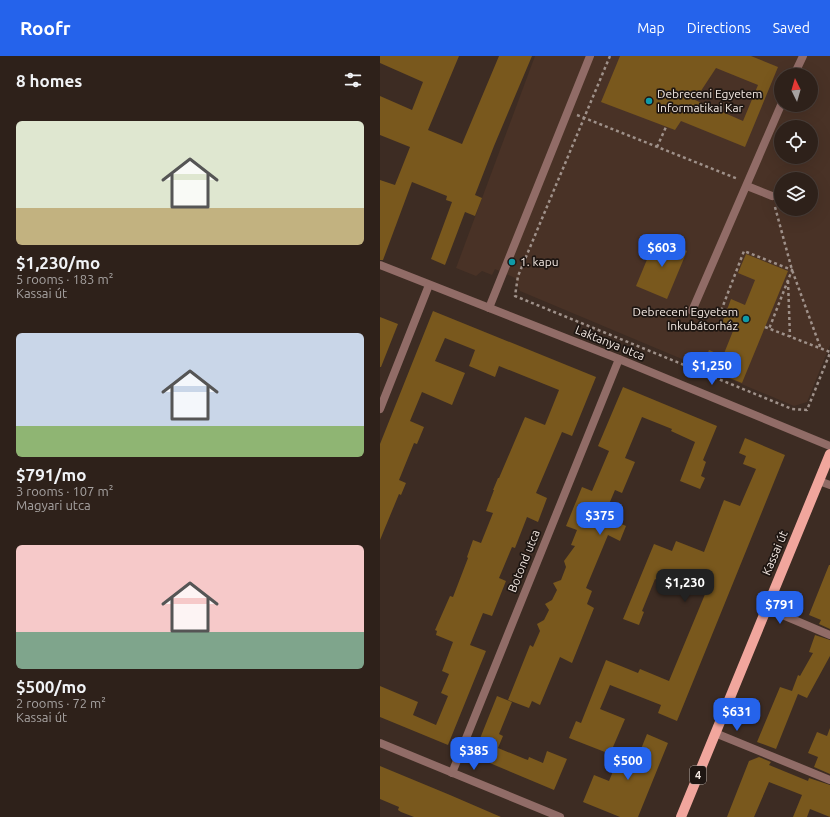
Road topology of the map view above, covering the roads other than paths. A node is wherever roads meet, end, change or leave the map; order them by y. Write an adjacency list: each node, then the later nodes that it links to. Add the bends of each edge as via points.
1 (590, 56): 9 (street)
2 (803, 56): 3 (street)
3 (797, 68)
4 (778, 112): 5 (street)
5 (747, 184): 6 (street); 10 (street)
6 (772, 196)
7 (380, 265): 8 (street, Laktanya utca)
8 (429, 284): 9 (street, Laktanya utca); 12 (street)
9 (489, 308): 11 (street, Laktanya utca)
10 (692, 311)
11 (619, 358): 13 (street, Laktanya utca); 21 (street, Botond utca)
12 (380, 410)
13 (830, 446)
14 (830, 454): 15 (main road, Kassai út / 4)
15 (819, 481): 16 (street); 17 (main road, Kassai út / 4)
16 (830, 485)
17 (766, 608): 18 (street); 19 (main road, Kassai út / 4)
18 (830, 635)
19 (715, 733): 22 (street); 24 (main road, Kassai út / 4)
20 (380, 743): 21 (street)
21 (452, 773): 23 (street)
22 (830, 780)
23 (560, 817)
24 (681, 817)

